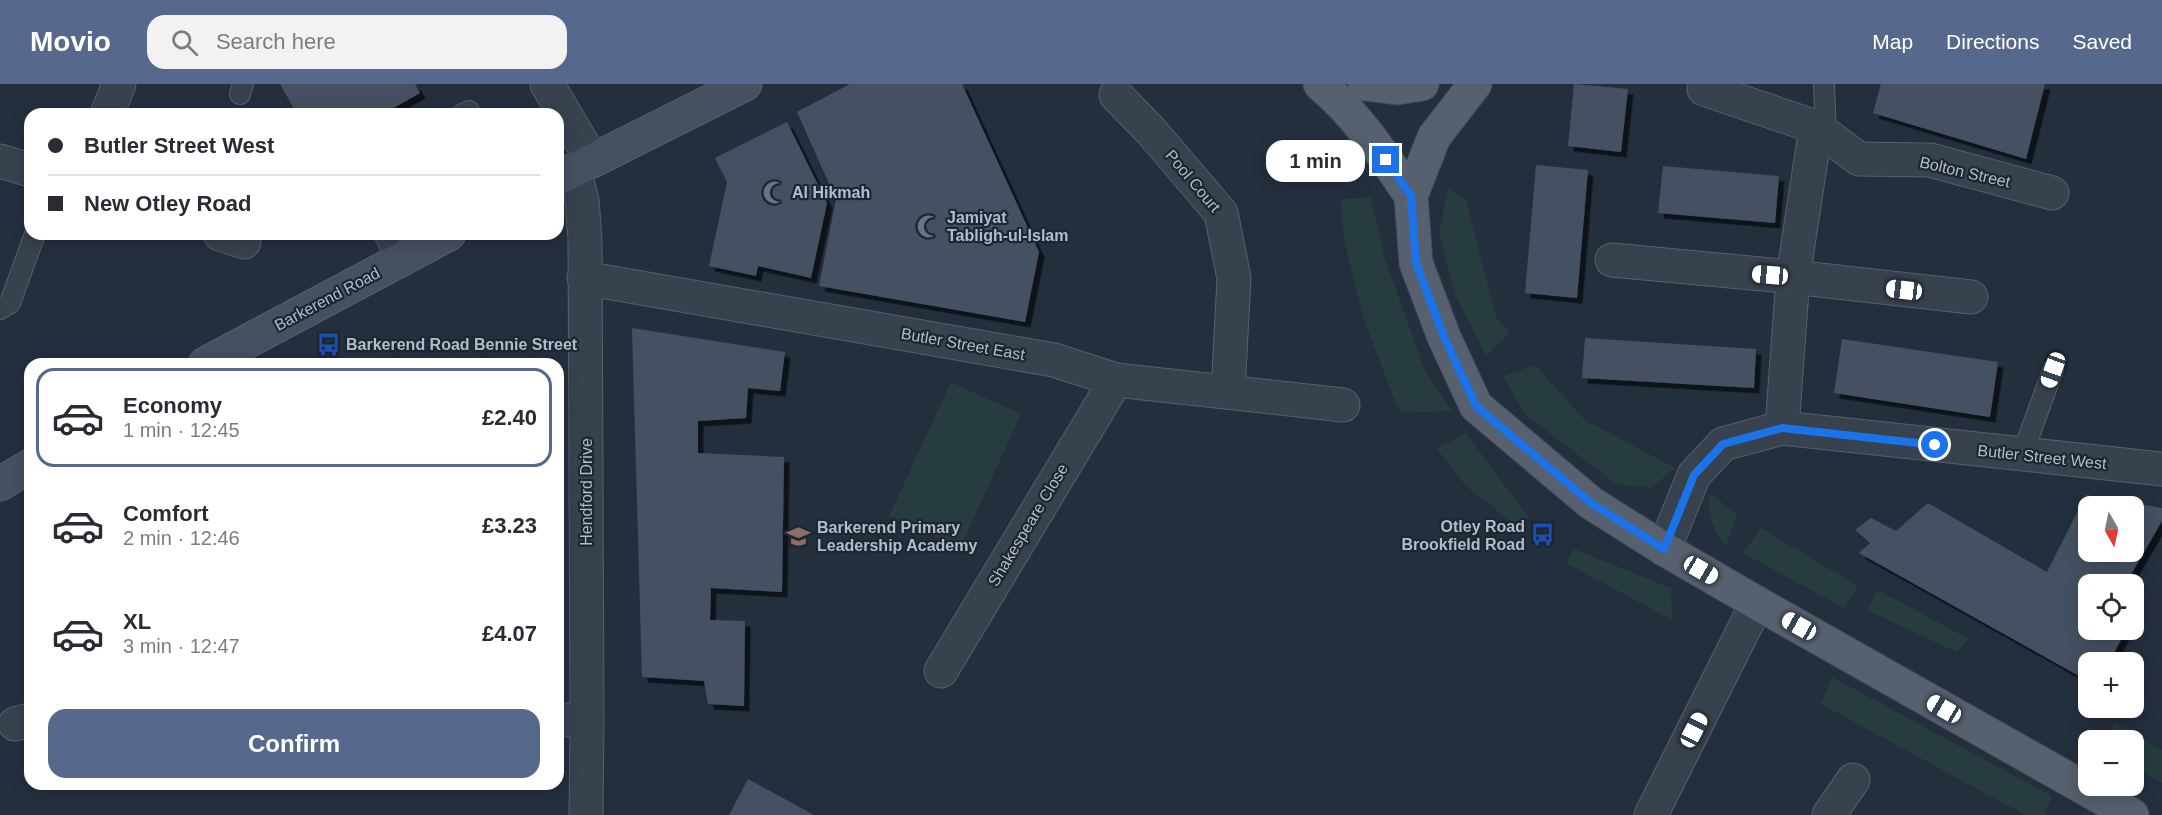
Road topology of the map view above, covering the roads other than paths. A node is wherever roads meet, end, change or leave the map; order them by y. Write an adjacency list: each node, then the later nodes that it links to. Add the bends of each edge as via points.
1 (118, 84): 11 (street)
2 (547, 84): 12 (street, Hendford Drive)
3 (745, 84): 17 (main road)
4 (1320, 84): 19 (main road, via 1374,141)
5 (1365, 84): 6 (main road, via 1396,88)
6 (1422, 84)
7 (1475, 84): 19 (main road, via 1434,137)
8 (1824, 84): 13 (lane)
9 (1704, 88): 13 (street, Bolton Street)
10 (1116, 95): 31 (street, Pool Court, via 1221,213 1234,278)
11 (109, 108)
12 (555, 108)
13 (1821, 131): 18 (street, Bolton Street, via 1859,159 1930,160); 24 (street)
14 (564, 136): 17 (street, Hendford Drive)
15 (0, 161): 16 (street)
16 (24, 168)
17 (575, 169): 25 (street, Hendford Drive, via 582,200)
18 (2052, 193)
19 (1411, 196): 38 (main road, via 1416,263 1476,406 1591,503)
20 (33, 240): 27 (lane, via 10,303)
21 (422, 240): 22 (main road, Barkerend Road)
22 (391, 247): 28 (main road, Barkerend Road)
23 (1612, 260): 24 (street)
24 (1793, 277): 26 (street); 33 (street)
25 (584, 278): 30 (street, Butler Street East, via 1054,360); 41 (street, Hendford Drive)
26 (1971, 297)
27 (0, 309)
28 (215, 358)
29 (2053, 370): 34 (lane)
30 (1116, 380): 31 (street, Butler Street East); 40 (street, Shakespeare Close)
31 (1228, 392): 32 (street, Butler Street East)
32 (1343, 405)
33 (1782, 428): 34 (street, Butler Street West); 38 (street, Butler Street West, via 1723,444 1694,475)
34 (2022, 455): 35 (street, Butler Street West)
35 (2162, 469)
36 (24, 470): 37 (main road)
37 (0, 484)
38 (1664, 549): 39 (main road)
39 (1757, 603): 44 (street); 46 (main road)
40 (941, 671)
41 (573, 720): 43 (street, Hendford Drive)
42 (1853, 780): 45 (street)
43 (586, 815)
44 (1651, 815)
45 (1829, 815)
46 (2132, 815)

